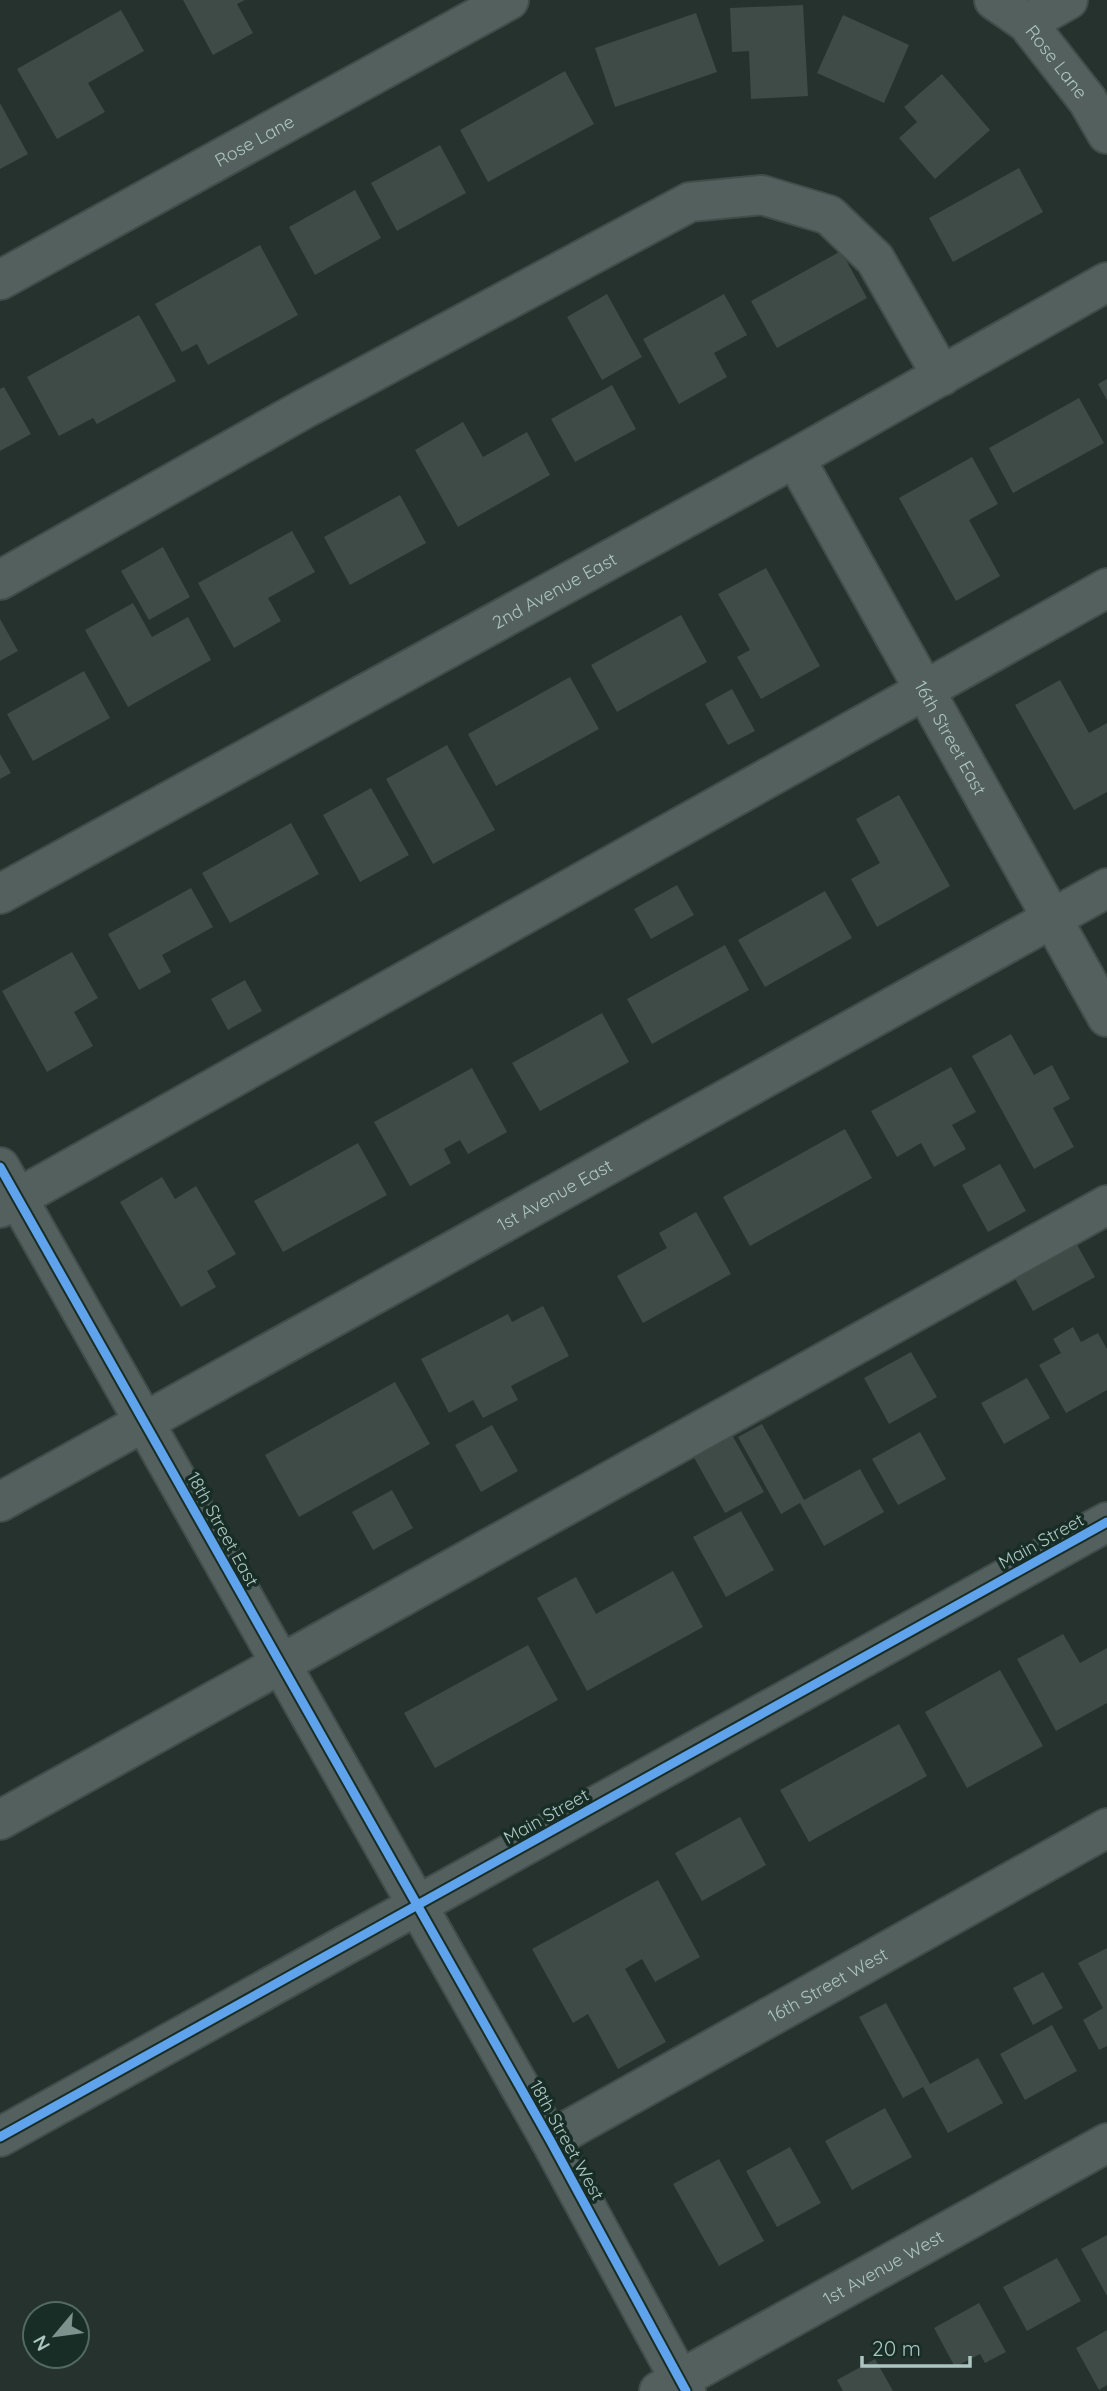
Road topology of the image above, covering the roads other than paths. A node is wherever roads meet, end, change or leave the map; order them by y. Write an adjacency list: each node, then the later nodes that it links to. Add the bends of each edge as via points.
1 (509, 0): 6 (street, Rose Lane)
2 (993, 0): 4 (street, Rose Lane)
3 (1068, 0): 4 (street)
4 (1027, 23): 5 (street, Rose Lane)
5 (1107, 134)
6 (0, 280)
7 (1107, 282): 8 (street, 2nd Avenue East)
8 (942, 376): 9 (street, 2nd Avenue East); 10 (street, via 875,259 829,215 762,195 690,202 304,409)
9 (795, 458): 12 (street, 16th Street East); 14 (street, 2nd Avenue East)
10 (0, 580)
11 (1107, 588): 12 (street)
12 (924, 689): 15 (street, 16th Street East); 17 (street)
13 (1107, 888): 15 (street, 1st Avenue East)
14 (0, 894)
15 (1052, 919): 16 (street, 16th Street East); 19 (street, 1st Avenue East)
16 (1107, 1017)
17 (6, 1191): 19 (street, 18th Street East)
18 (1107, 1205): 22 (street)
19 (144, 1421): 20 (street, 1st Avenue East); 22 (street, 18th Street East)
20 (0, 1502)
21 (1107, 1522): 25 (street, Main Street)
22 (281, 1664): 23 (street); 25 (street, 18th Street East)
23 (0, 1820)
24 (1107, 1828): 27 (street, 16th Street West)
25 (418, 1906): 26 (street, Main Street); 27 (street, 18th Street West)
26 (0, 2137)
27 (550, 2140): 29 (street, 18th Street West)
28 (1107, 2143): 29 (street, 1st Avenue West)
29 (675, 2387)

